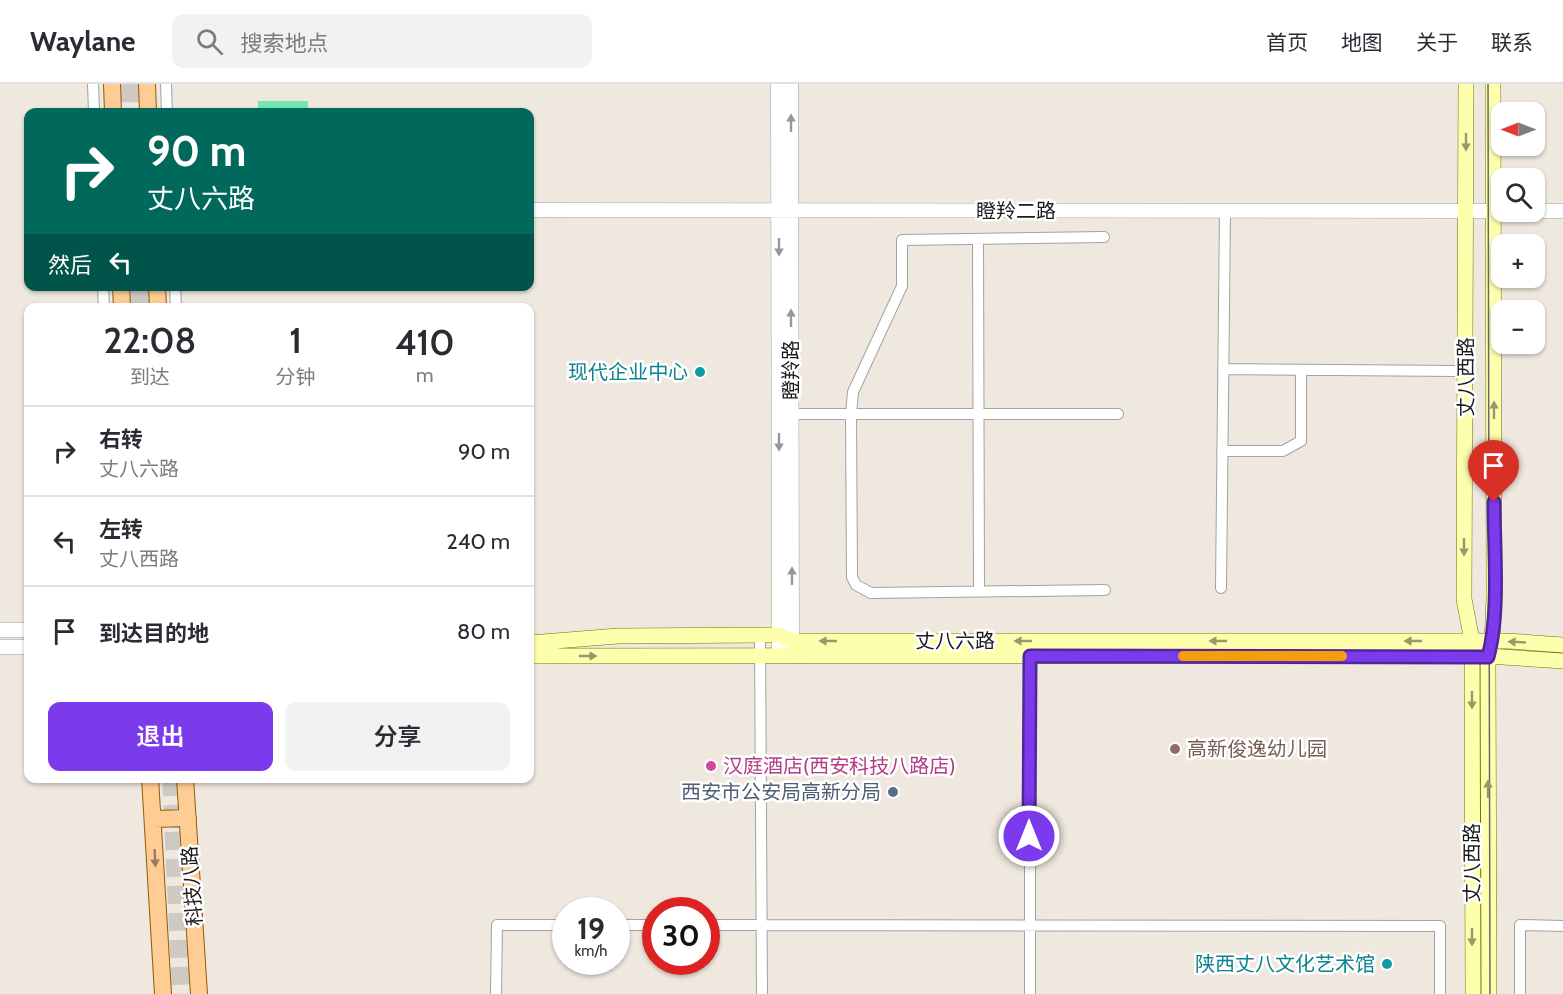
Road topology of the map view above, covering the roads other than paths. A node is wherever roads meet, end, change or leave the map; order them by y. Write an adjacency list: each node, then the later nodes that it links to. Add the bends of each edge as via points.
1 (93, 84): 9 (street)
2 (112, 84): 10 (main road)
3 (147, 84): 11 (main road)
4 (166, 84): 12 (street)
5 (778, 84): 15 (street, 瞪羚路)
6 (791, 84): 15 (street, 瞪羚路, one-way to 6)
7 (1466, 84): 17 (main road, 丈八西路, one-way to 17)
8 (1493, 84): 13 (main road, 丈八西路)
9 (94, 108)
10 (113, 108)
11 (148, 108)
12 (167, 108)
13 (1496, 168)
14 (534, 210): 15 (street, 瞪羚二路)
15 (785, 210): 16 (street, 瞪羚二路); 27 (street, 瞪羚路, one-way to 15); 42 (street, 瞪羚路, one-way to 42)
16 (1225, 211): 17 (street, 瞪羚二路); 24 (street)
17 (1467, 211): 18 (street, 瞪羚二路); 43 (main road, 丈八西路, one-way to 43, via 1464,599)
18 (1491, 211)
19 (1545, 211): 20 (street)
20 (1563, 211)
21 (1497, 222): 44 (main road, 丈八西路, one-way to 21, via 1494,598)
22 (1104, 237): 23 (street)
23 (978, 239): 28 (street, via 902,240 902,286 853,392); 29 (street)
24 (1223, 369): 25 (street); 31 (street)
25 (1301, 370): 26 (street); 31 (street, via 1301,441 1283,451)
26 (1458, 371)
27 (791, 414): 28 (street); 42 (street, 瞪羚路, one-way to 27)
28 (851, 414): 29 (street); 34 (street, via 852,577 856,585 871,593)
29 (978, 414): 30 (street); 34 (street)
30 (1118, 414)
31 (1222, 451): 32 (street)
32 (1221, 588)
33 (1105, 590): 34 (street)
34 (980, 591)
35 (0, 630): 36 (street)
36 (24, 630)
37 (760, 635): 38 (main road, 丈八六路, via 618,636); 42 (main road, 丈八六路); 45 (street)
38 (534, 643)
39 (1563, 645): 44 (main road, 丈八六路, one-way to 44)
40 (0, 646): 41 (street)
41 (24, 647)
42 (785, 647): 43 (main road, 丈八六路, one-way to 42); 45 (main road, 丈八六路); 47 (main road, 丈八六路)
43 (1472, 648): 44 (main road, 丈八六路); 47 (main road, 丈八六路); 64 (main road, 丈八西路, one-way to 64)
44 (1490, 649): 48 (main road, 丈八六路); 65 (main road, 丈八西路, one-way to 44)
45 (760, 655): 46 (main road, 丈八六路, one-way to 45); 55 (street)
46 (534, 656)
47 (1030, 656): 56 (street)
48 (1563, 661)
49 (150, 783): 52 (main road, 科技八路)
50 (185, 783): 51 (main road, 科技八路)
51 (188, 818): 52 (main road); 59 (main road, 科技八路)
52 (153, 819): 58 (main road, 科技八路, one-way to 58)
53 (552, 926): 60 (street, via 496,926)
54 (720, 926): 55 (street)
55 (761, 926): 56 (street); 61 (street)
56 (1029, 926): 62 (street); 63 (street, via 1440,926)
57 (1563, 926): 66 (street, via 1520,926)
58 (163, 994)
59 (199, 994)
60 (496, 994)
61 (762, 994)
62 (1030, 994)
63 (1440, 994)
64 (1473, 994)
65 (1489, 994)
66 (1520, 994)

